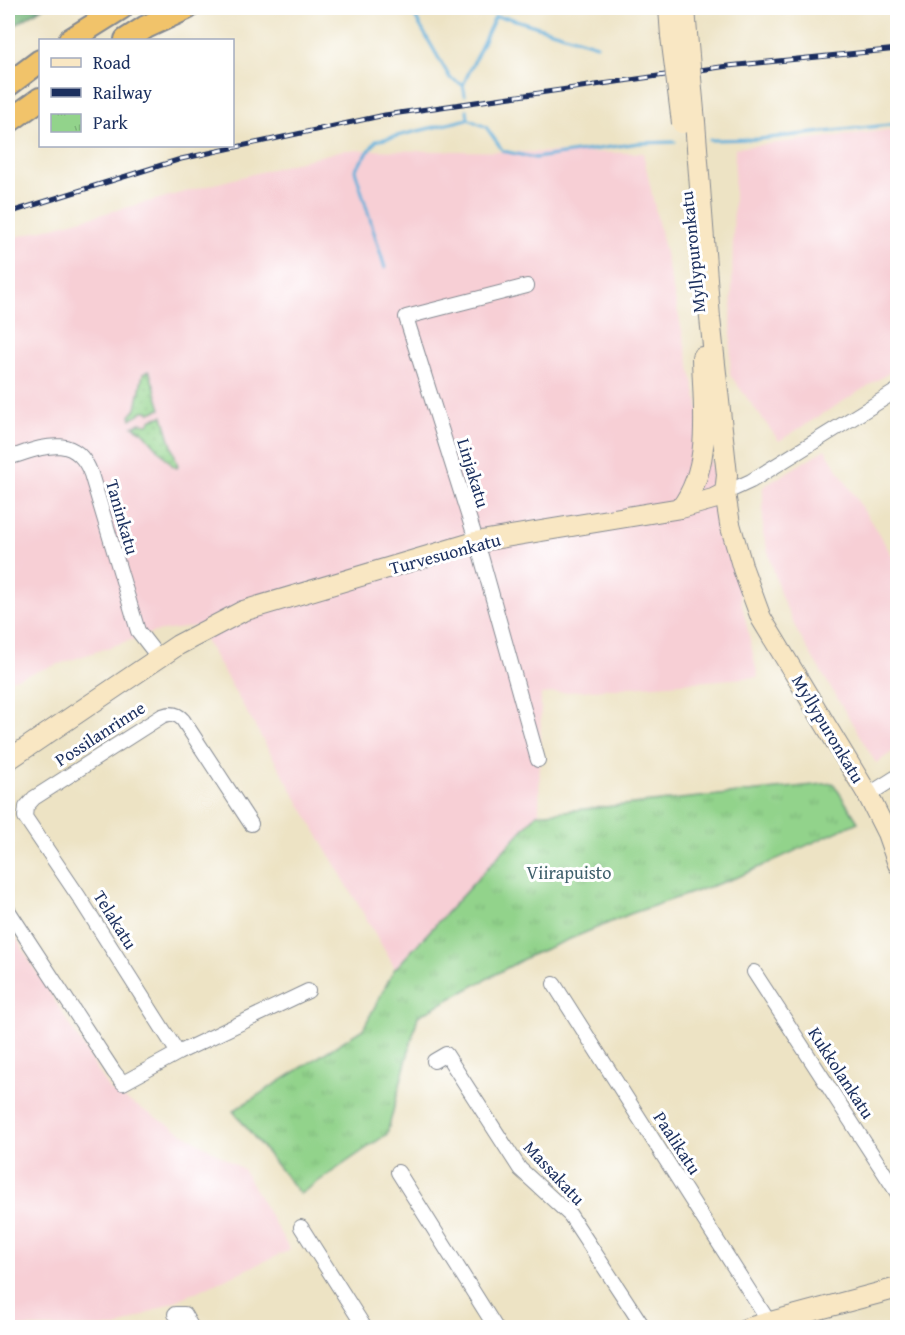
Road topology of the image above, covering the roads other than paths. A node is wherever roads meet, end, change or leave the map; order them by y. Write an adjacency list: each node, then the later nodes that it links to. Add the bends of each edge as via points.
1 (121, 8): 6 (highway)
2 (187, 8): 7 (highway)
3 (669, 8): 5 (main road, Myllypuronkatu)
4 (685, 8): 5 (main road, Myllypuronkatu)
5 (679, 35): 12 (main road, Myllypuronkatu, bridge)
6 (72, 39)
7 (128, 39)
8 (39, 62): 9 (highway)
9 (8, 85)
10 (39, 100): 11 (highway)
11 (8, 122)
12 (688, 123): 14 (main road, Myllypuronkatu); 17 (main road, Myllypuronkatu, via 727,475)
13 (527, 286): 19 (street, Linjakatu, via 406,317)
14 (702, 334): 17 (main road, Myllypuronkatu, via 715,478); 18 (main road, via 701,466)
15 (897, 390): 17 (street, Turvesuonkatu, via 751,481)
16 (8, 458): 20 (street, Taninkatu, via 59,446 81,455 92,474 138,631)
17 (725, 493): 18 (main road, Turvesuonkatu); 24 (main road, Myllypuronkatu, via 730,524 761,618)
18 (681, 508): 19 (main road, Turvesuonkatu)
19 (475, 542): 20 (main road, Turvesuonkatu, via 243,611); 22 (street, Linjakatu)
20 (159, 658): 21 (main road, Turvesuonkatu)
21 (8, 760)
22 (538, 760)
23 (897, 776): 24 (street)
24 (868, 795): 27 (main road, Myllypuronkatu)
25 (26, 807): 26 (street, Possilanrinne, via 34,798 162,716 173,714 183,720); 32 (street, Telakatu, via 25,817)
26 (251, 824)
27 (897, 864)
28 (8, 910): 32 (street, via 123,1083)
29 (754, 972): 35 (street, Kukkolankatu)
30 (554, 984): 39 (street, Paalikatu)
31 (308, 991): 32 (street)
32 (178, 1053)
33 (434, 1061): 43 (street, Massakatu, via 446,1054 520,1169 570,1215)
34 (398, 1172): 42 (street)
35 (897, 1194)
36 (300, 1227): 41 (street)
37 (897, 1288): 39 (main road)
38 (175, 1314): 40 (street, via 184,1314)
39 (769, 1322): 44 (main road)
40 (192, 1328)
41 (365, 1328)
42 (496, 1328)
43 (644, 1328)
44 (748, 1328)

